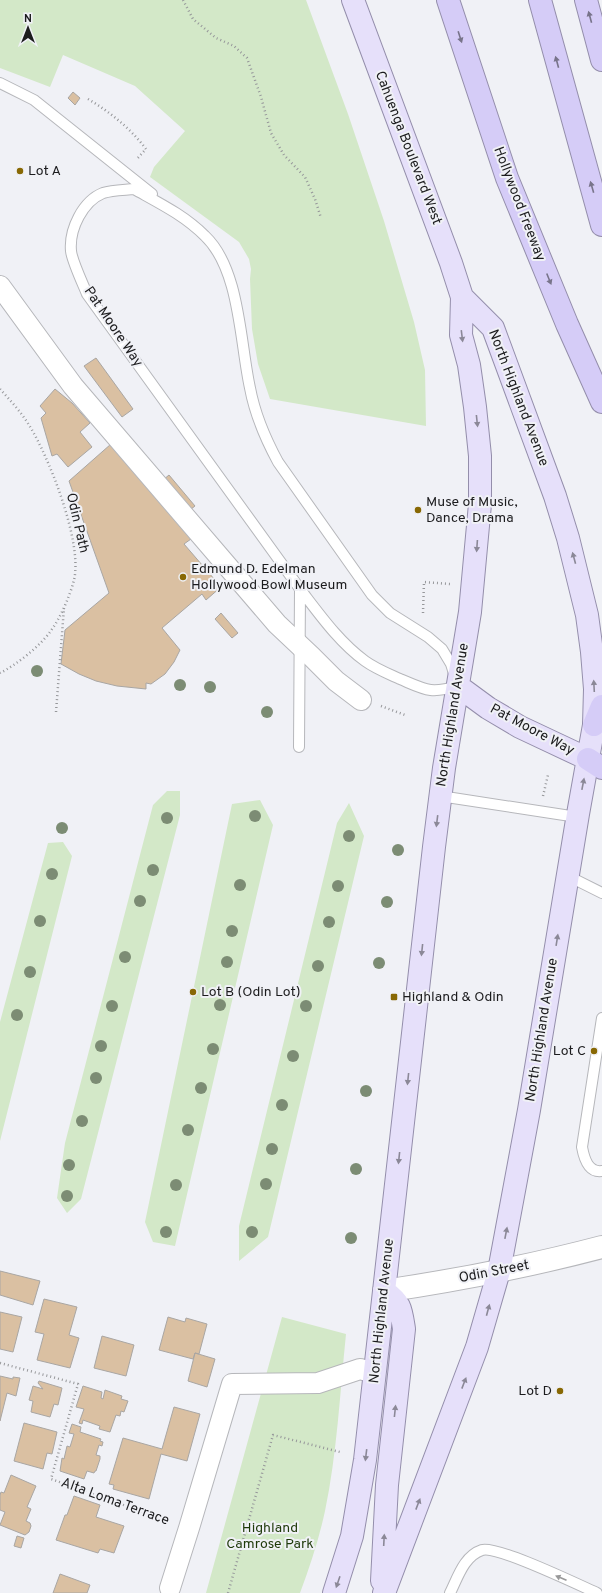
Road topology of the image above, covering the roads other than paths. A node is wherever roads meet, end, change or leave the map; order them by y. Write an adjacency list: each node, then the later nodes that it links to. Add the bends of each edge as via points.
1 (353, 0): 10 (main road, Cahuenga Boulevard West)
2 (448, 0): 11 (highway, Hollywood Freeway, one-way to 11, via 507,178)
3 (540, 0): 8 (highway, one-way to 3)
4 (586, 0): 5 (highway, one-way to 4)
5 (602, 60)
6 (0, 83): 7 (lane, via 34,100)
7 (175, 211): 12 (lane, Pat Moore Way, via 134,189 104,193 86,204 73,229 71,251 87,294); 14 (lane, Pat Moore Way, via 206,236 221,258 236,305 256,416 278,462 372,595 390,613 442,649 451,664)
8 (602, 225)
9 (0, 286): 13 (street, via 73,386 276,624)
10 (462, 297): 14 (main road, North Highland Avenue, one-way to 14, via 461,336 476,407 480,451 480,504 470,612); 16 (main road, North Highland Avenue, one-way to 10, via 587,615 555,496 493,328)
11 (602, 402)
12 (300, 589): 13 (lane); 14 (lane, Pat Moore Way, via 333,632 366,662 426,690 442,691)
13 (300, 645): 15 (street, via 336,682); 17 (lane)
14 (458, 686): 18 (main road, Pat Moore Way, via 520,727); 19 (main road, North Highland Avenue)
15 (361, 700)
16 (598, 716): 18 (main road, North Highland Avenue)
17 (299, 747)
18 (595, 763): 20 (main road, North Highland Avenue, one-way to 18)
19 (440, 796): 20 (lane); 27 (main road, North Highland Avenue, one-way to 27)
20 (577, 818): 21 (main road, North Highland Avenue)
21 (568, 876): 22 (lane); 26 (main road, North Highland Avenue, one-way to 21, via 529,1110)
22 (602, 893)
23 (602, 1018): 24 (lane, via 582,1147 588,1166 598,1172)
24 (602, 1171)
25 (602, 1247): 26 (main road, Odin Street)
26 (498, 1271): 27 (main road, Odin Street); 31 (main road, North Highland Avenue, one-way to 26, via 477,1347)
27 (384, 1291): 28 (main road, North Highland Avenue); 31 (main road, one-way to 27, via 387,1484 404,1329 402,1311 395,1299)
28 (375, 1373): 29 (street, via 360,1369 318,1383 232,1384); 30 (main road, North Highland Avenue, one-way to 30, via 352,1536)
29 (170, 1588)
30 (334, 1593)
31 (383, 1593)
32 (450, 1593): 33 (lane, one-way to 32, via 502,1552 483,1549 463,1565)
33 (597, 1593)

